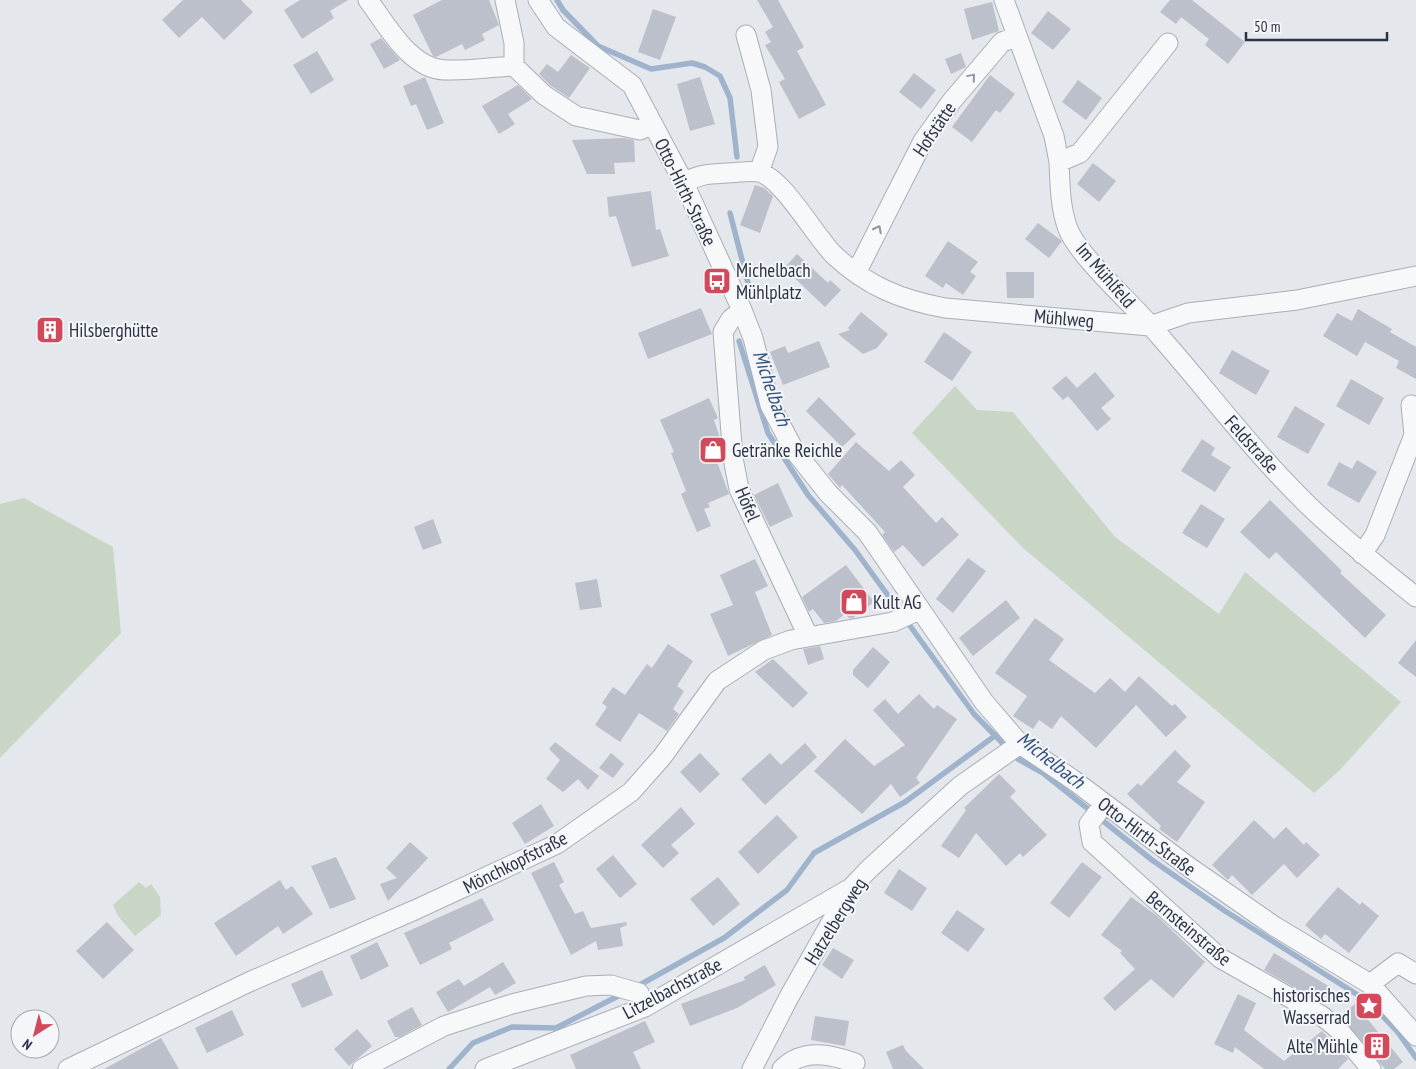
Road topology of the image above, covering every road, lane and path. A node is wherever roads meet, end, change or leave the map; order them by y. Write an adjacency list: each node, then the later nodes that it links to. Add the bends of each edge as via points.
1 (368, 0): 8 (street, via 406,50 421,62 443,70)
2 (505, 0): 8 (street, via 514,43)
3 (538, 0): 9 (street, Otto-Hirth-Straße, via 556,27 632,85)
4 (1004, 0): 6 (street)
5 (746, 35): 11 (street, via 760,90 768,147)
6 (1016, 37): 10 (street, Im Mühlfeld, via 1054,136); 13 (street, Hofstätte, one-way to 6, via 923,141 1002,42)
7 (1168, 43): 10 (street, via 1080,153)
8 (514, 66): 9 (street, via 544,95 576,116 640,130)
9 (652, 124): 12 (street, Otto-Hirth-Straße)
10 (1059, 162): 16 (street, Im Mühlfeld, via 1062,208 1068,230)
11 (759, 172): 12 (street, via 696,175); 13 (street, Mühlweg, via 776,183 833,254)
12 (684, 182): 15 (street, Otto-Hirth-Straße)
13 (856, 273): 16 (street, Mühlweg, via 882,290 916,303)
14 (1416, 276): 16 (street, Mühlweg, via 1297,300 1188,313)
15 (742, 310): 20 (street, Otto-Hirth-Straße, via 753,338 770,405 794,450 828,493 867,532); 21 (street, Höfel, via 723,332 733,458 739,489)
16 (1150, 326): 18 (street, Feldstraße, via 1253,447 1309,506)
17 (1411, 406): 18 (street, via 1414,435 1375,535)
18 (1362, 554): 19 (street, Feldstraße)
19 (1416, 597)
20 (914, 612): 21 (street, Mönchkopfstraße, via 892,622); 22 (street, Otto-Hirth-Straße, via 984,702)
21 (808, 636): 30 (street, Mönchkopfstraße, via 764,650 717,682 662,757 631,792 557,844 417,910 249,982)
22 (1014, 749): 23 (street, Otto-Hirth-Straße); 24 (street, Hatzelbergweg, via 960,786)
23 (1098, 813): 26 (street, Otto-Hirth-Straße); 35 (street, Bernsteinstraße, via 1092,842 1220,958 1322,1016 1338,1029)
24 (850, 889): 27 (street, Litzelbachstraße); 33 (street, Hatzelbergweg)
25 (1416, 974): 26 (street, via 1398,963)
26 (1370, 984): 28 (street, Otto-Hirth-Straße)
27 (636, 996): 31 (street, Litzelbachstraße, via 586,986 512,1004 444,1026); 32 (street, Litzelbachstraße)
28 (1416, 1036)
29 (855, 1063): 34 (street, via 823,1054 809,1055 790,1061)
30 (68, 1069)
31 (362, 1069)
32 (485, 1069)
33 (752, 1069)
34 (782, 1069)
35 (1372, 1069)

